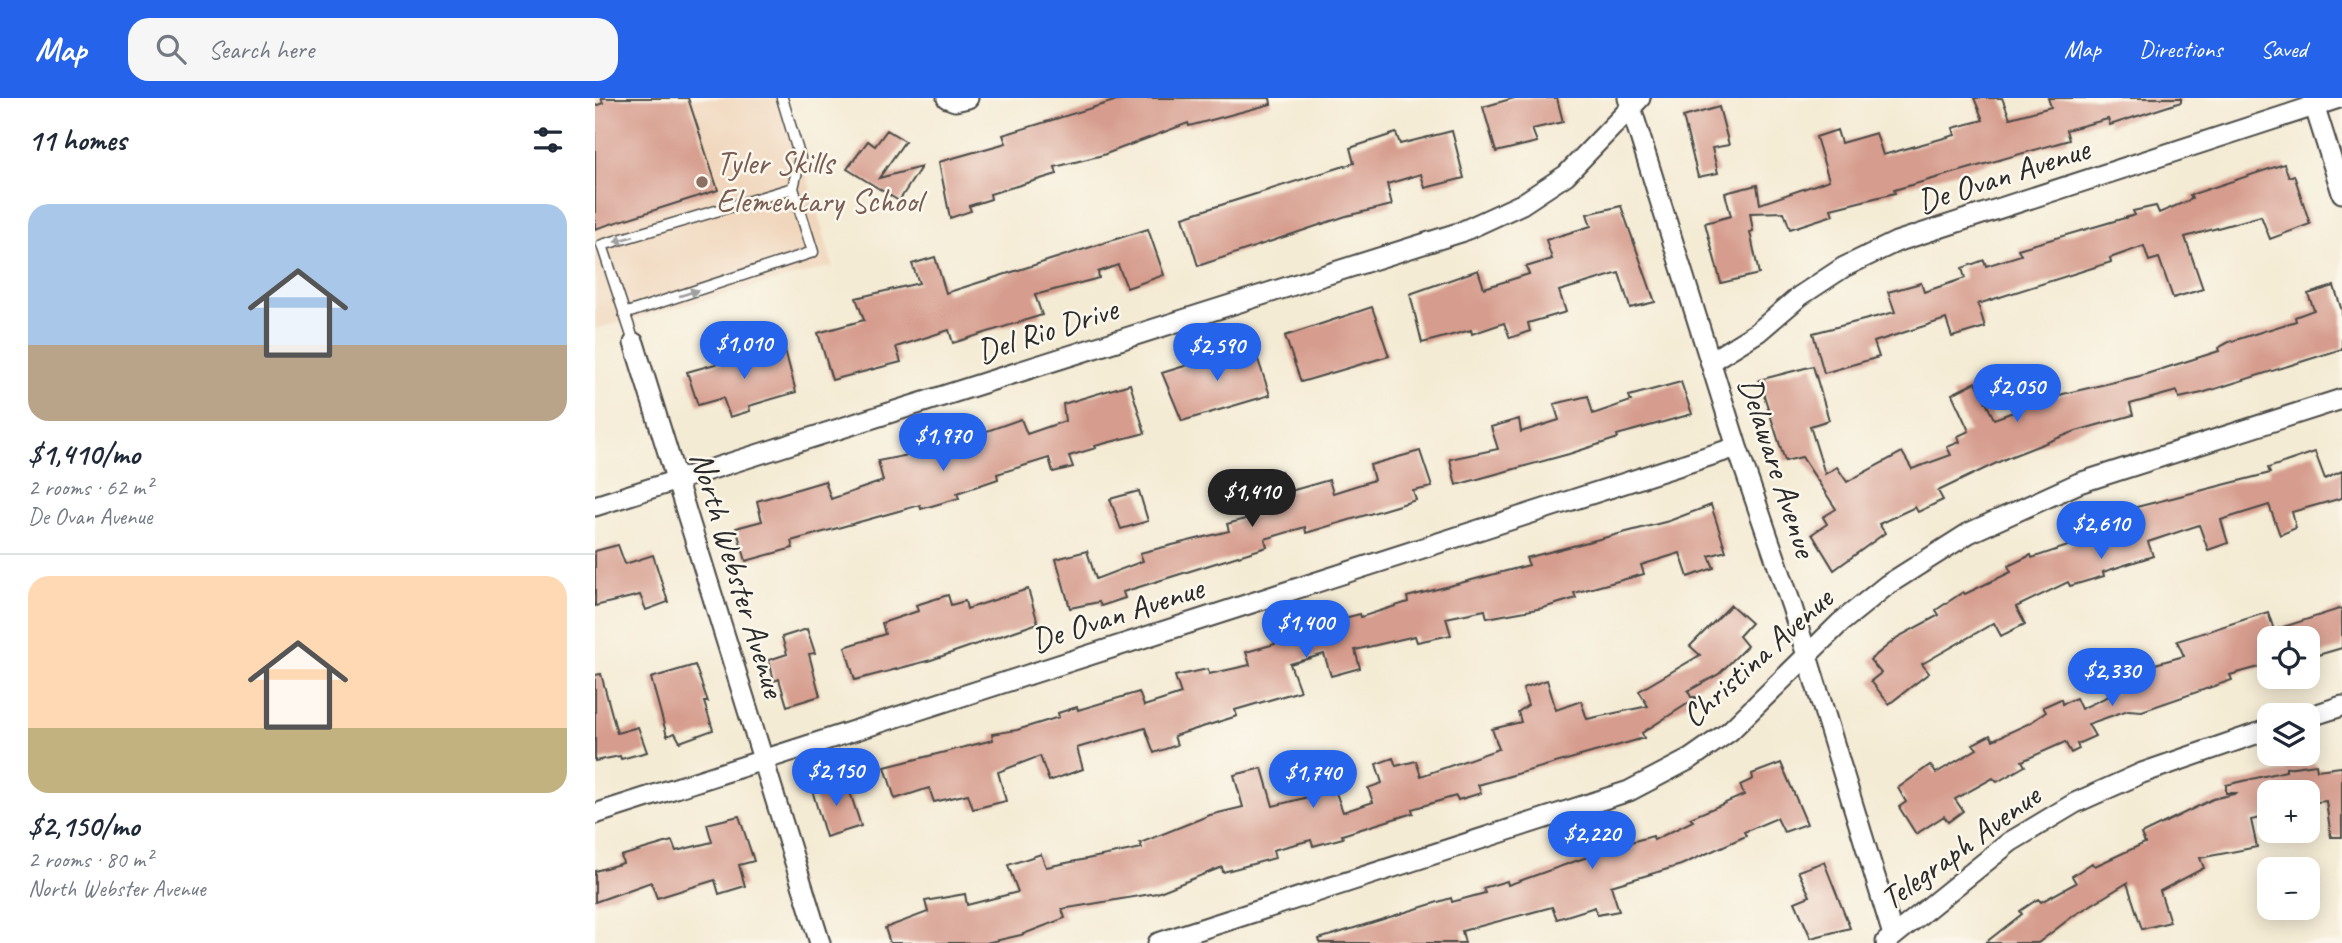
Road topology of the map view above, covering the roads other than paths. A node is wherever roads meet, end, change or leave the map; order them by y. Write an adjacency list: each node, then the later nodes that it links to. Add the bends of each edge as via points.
1 (782, 98): 7 (lane, via 800,158)
2 (968, 98): 4 (street)
3 (2339, 98): 6 (street, De Ovan Avenue)
4 (948, 99)
5 (1633, 101): 11 (street, Delaware Avenue); 14 (street, Del Rio Drive, via 1566,176 1522,204 1461,232)
6 (2313, 102): 8 (street); 11 (street, De Ovan Avenue, via 1896,242 1844,267 1758,332)
7 (793, 188): 9 (lane, one-way to 7, via 813,252); 9 (lane, one-way to 9, via 602,245)
8 (2342, 193)
9 (624, 314): 10 (lane)
10 (634, 343): 14 (street, North Webster Avenue)
11 (1711, 360): 13 (street, Delaware Avenue)
12 (2342, 399): 16 (street, Christina Avenue, via 2079,483 2027,505 1969,533 1887,585)
13 (1737, 447): 16 (street, Delaware Avenue); 20 (street, De Ovan Avenue)
14 (676, 481): 15 (street, Del Rio Drive); 20 (street, North Webster Avenue)
15 (595, 506)
16 (1806, 655): 22 (street, Delaware Avenue); 24 (street, Christina Avenue, via 1730,731 1690,759 1629,791)
17 (2342, 706): 18 (street)
18 (2320, 713)
19 (2257, 733): 22 (street, Telegraph Avenue, via 2142,773 2075,803 2010,842)
20 (764, 761): 21 (street, De Ovan Avenue); 23 (street, North Webster Avenue)
21 (595, 814)
22 (1889, 939)
23 (820, 943)
24 (1159, 943)

